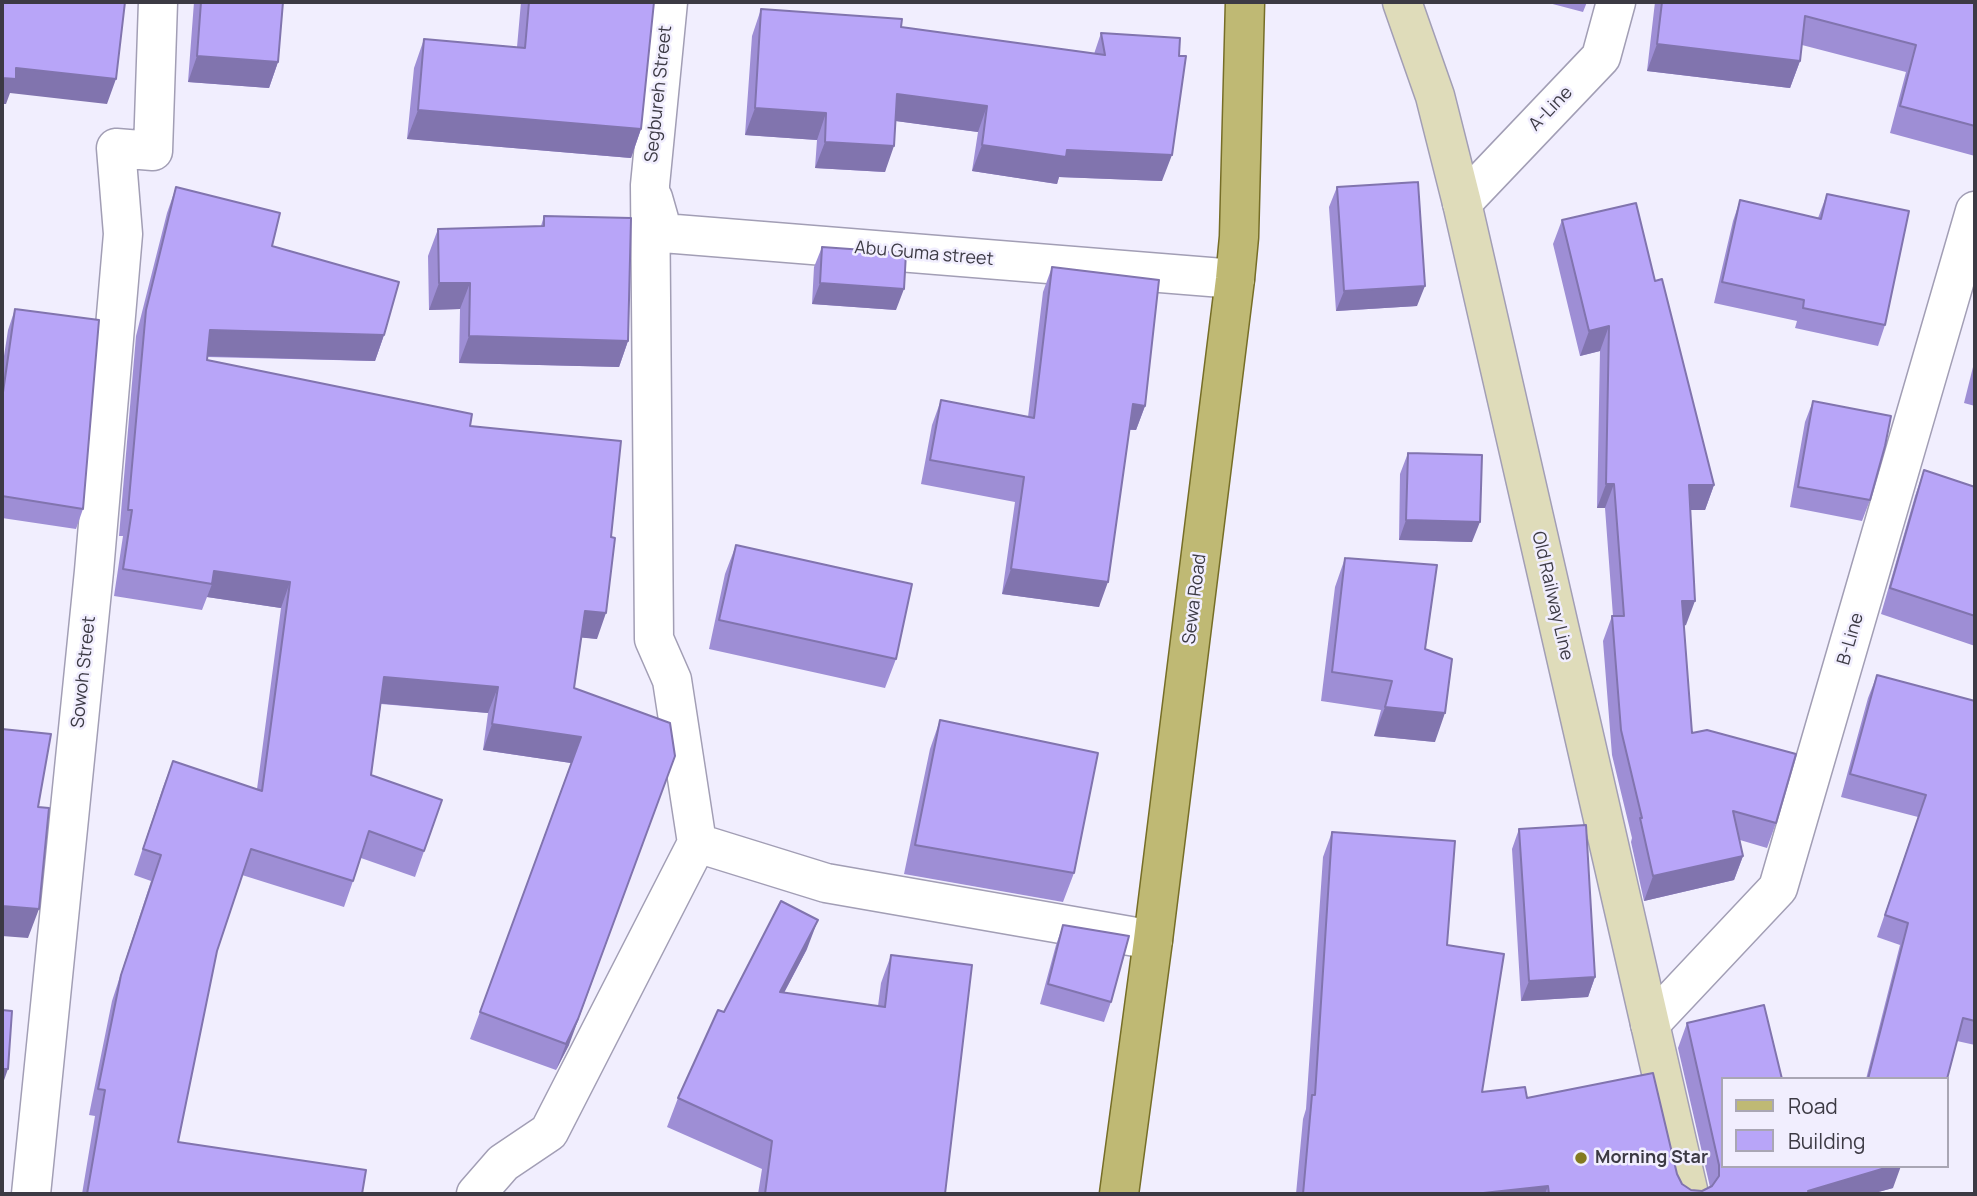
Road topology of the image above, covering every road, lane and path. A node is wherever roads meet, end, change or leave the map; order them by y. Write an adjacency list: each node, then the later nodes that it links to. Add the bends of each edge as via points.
1 (158, 2): 13 (street, Sowoh Street, via 153,151 116,148 123,234)
2 (668, 2): 6 (street, Segbureh Street)
3 (1245, 2): 9 (main road, Sewa Road)
4 (1402, 2): 7 (street, Old Railway Line, via 1435,96)
5 (1616, 2): 7 (street, A-Line, via 1601,57)
6 (650, 186): 9 (street, Abu Guma street, via 663,233); 10 (street, via 654,639 672,680)
7 (1462, 203): 12 (street, Old Railway Line)
8 (1975, 211): 12 (street, B-Line, via 1778,888)
9 (1235, 278): 11 (main road, Sewa Road)
10 (697, 843): 11 (street, via 826,883); 14 (street, via 549,1132 503,1163)
11 (1153, 940): 15 (main road, Sewa Road)
12 (1650, 1024): 16 (street, Old Railway Line)
13 (31, 1194)
14 (475, 1194)
15 (1119, 1194)
16 (1689, 1194)

